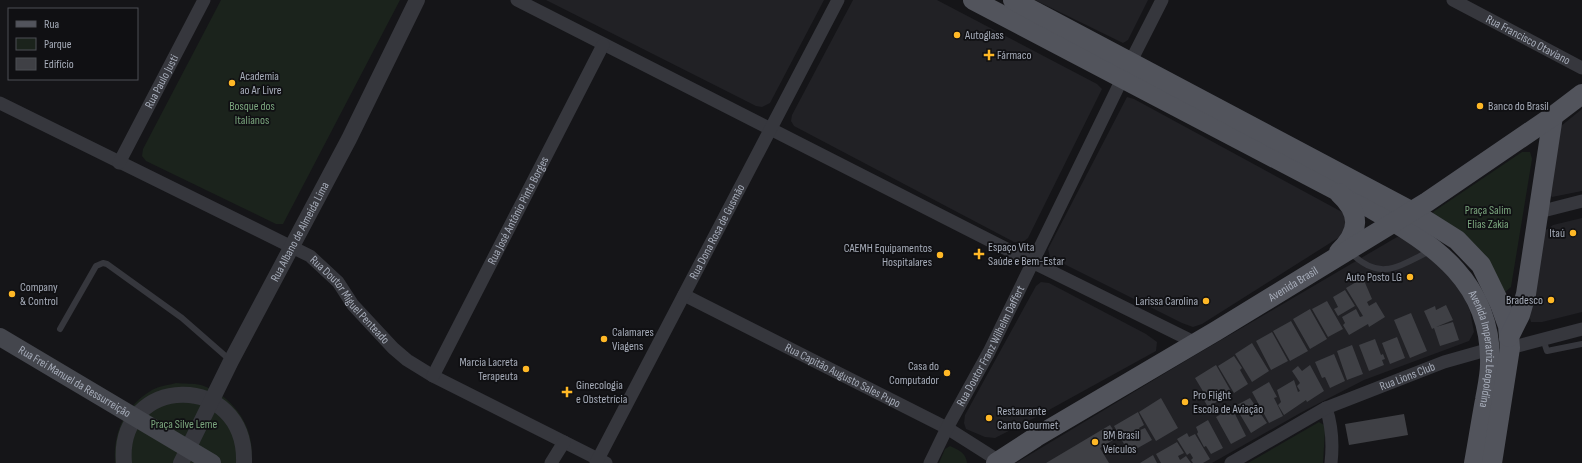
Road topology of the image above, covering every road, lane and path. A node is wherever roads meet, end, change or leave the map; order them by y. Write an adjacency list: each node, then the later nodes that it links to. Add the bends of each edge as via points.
1 (204, 0): 16 (street, Rua Paulo Justi)
2 (417, 0): 22 (street, Rua Albano de Almeida Lima, via 349,139)
3 (517, 0): 9 (street)
4 (838, 0): 15 (street, Rua Dona Rosa de Gusmão)
5 (973, 0): 11 (main road)
6 (1014, 0): 11 (main road)
7 (1162, 0): 11 (street, Rua Doutor Franz Wilhelm Daffert)
8 (1453, 0): 10 (street, Rua Francisco Otaviano)
9 (603, 45): 15 (street); 37 (street, Rua José Antônio Pinto Borges)
10 (1582, 68)
11 (1126, 70): 17 (main road, Avenida Imperatriz Leopoldina); 19 (main road, Avenida Imperatriz Leopoldina); 26 (street, Rua Doutor Franz Wilhelm Daffert)
12 (1582, 94): 14 (main road, Avenida Brasil)
13 (0, 103): 16 (street, Rua Doutor Miguel Penteado)
14 (1553, 116): 19 (main road, Avenida Brasil); 20 (main road)
15 (771, 128): 26 (street); 27 (street, Rua Dona Rosa de Gusmão)
16 (119, 163): 22 (street, Rua Doutor Miguel Penteado)
17 (1335, 189): 21 (main road, Avenida Imperatriz Leopoldina); 25 (main road, via 1350,204 1355,217 1348,244)
18 (1582, 201): 20 (street)
19 (1411, 211): 21 (main road, Avenida Brasil); 32 (main road, Avenida Imperatriz Leopoldina, via 1457,240 1481,265 1508,326)
20 (1538, 212): 32 (main road, via 1526,294)
21 (1394, 221): 23 (main road, Avenida Imperatriz Leopoldina); 24 (main road, Avenida Brasil)
22 (292, 246): 36 (street, Rua Albano de Almeida Lima); 37 (street, Rua Doutor Miguel Penteado, via 326,269 353,305 393,348)
23 (1435, 249): 24 (lane, via 1386,270 1374,268); 35 (main road, Avenida Imperatriz Leopoldina, via 1448,260 1477,301)
24 (1348, 250): 25 (main road, Avenida Brasil)
25 (1330, 261): 33 (main road, Avenida Brasil)
26 (1032, 262): 33 (street); 41 (street, Rua Doutor Franz Wilhelm Daffert, via 989,352)
27 (684, 296): 41 (street, Rua Capitão Augusto Sales Pupo); 44 (street, Rua Dona Rosa de Gusmão)
28 (60, 329): 36 (lane, via 96,266 103,263 182,318)
29 (1582, 330): 31 (street)
30 (0, 338): 40 (main road, Rua Frei Manuel da Ressurreição)
31 (1543, 339): 32 (street); 34 (lane, via 1547,352)
32 (1509, 342): 54 (main road, Avenida Imperatriz Leopoldina)
33 (1196, 343): 45 (main road, Avenida Brasil)
34 (1582, 344)
35 (1490, 349): 39 (street, Rua Lions Club, via 1444,362); 53 (main road, Avenida Imperatriz Leopoldina, via 1490,366)
36 (231, 361): 38 (street, Rua Albano de Almeida Lima)
37 (433, 376): 42 (street, Rua Doutor Miguel Penteado)
38 (211, 400): 40 (street, via 188,394 170,396 154,402); 43 (street, Rua Albano de Almeida Lima); 48 (street, via 234,420 241,434)
39 (1326, 408): 51 (street, Rua Lions Club); 52 (street, via 1332,437)
40 (136, 417): 43 (main road, Rua Frei Manuel da Ressurreição); 46 (street, via 127,433 123,451)
41 (947, 428): 45 (street, Rua Capitão Augusto Sales Pupo); 50 (street, Rua Doutor Franz Wilhelm Daffert)
42 (564, 442): 44 (street, Rua Doutor Miguel Penteado); 49 (street)
43 (184, 456): 47 (main road, Rua Frei Manuel da Ressurreição)
44 (600, 462)
45 (998, 462)
46 (124, 463)
47 (212, 463)
48 (244, 463)
49 (551, 463)
50 (930, 463)
51 (1231, 463)
52 (1331, 463)
53 (1474, 463)
54 (1492, 463)

